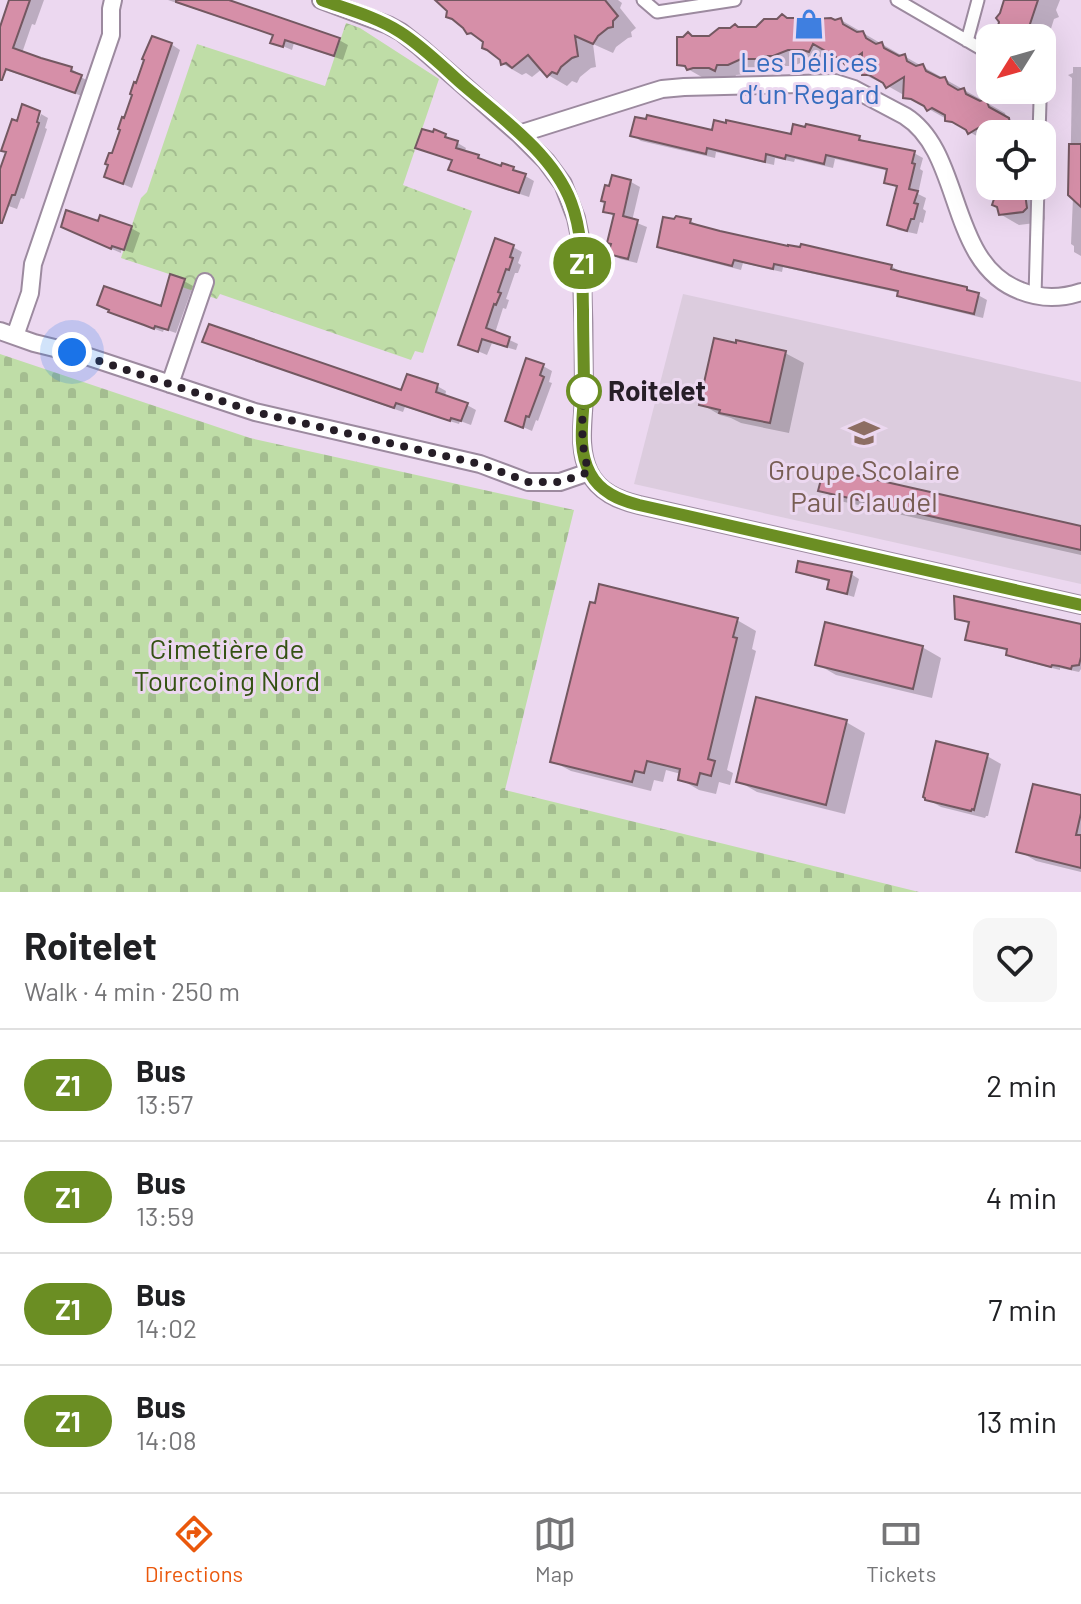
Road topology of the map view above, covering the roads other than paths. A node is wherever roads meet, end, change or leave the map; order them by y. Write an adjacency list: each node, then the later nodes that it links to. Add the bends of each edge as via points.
1 (113, 0): 14 (street, via 111,35 33,264 30,293)
2 (643, 0): 3 (street, via 657,12)
3 (735, 0)
4 (897, 0): 7 (street)
5 (978, 0): 7 (street)
6 (331, 1): 9 (street, via 401,32)
7 (967, 41): 8 (street)
8 (976, 46)
9 (519, 134): 13 (street, via 662,89 844,85 915,122 938,158 979,257 1005,283); 16 (street, via 563,184 579,229 582,438)
10 (1038, 200): 13 (street)
11 (205, 282): 15 (street)
12 (1081, 292): 13 (street)
13 (1035, 296)
14 (8, 334): 15 (street)
15 (170, 384): 16 (street, via 272,417 480,464 528,482 560,482)
16 (589, 472): 17 (street, via 606,492 624,501)
17 (1081, 605)

